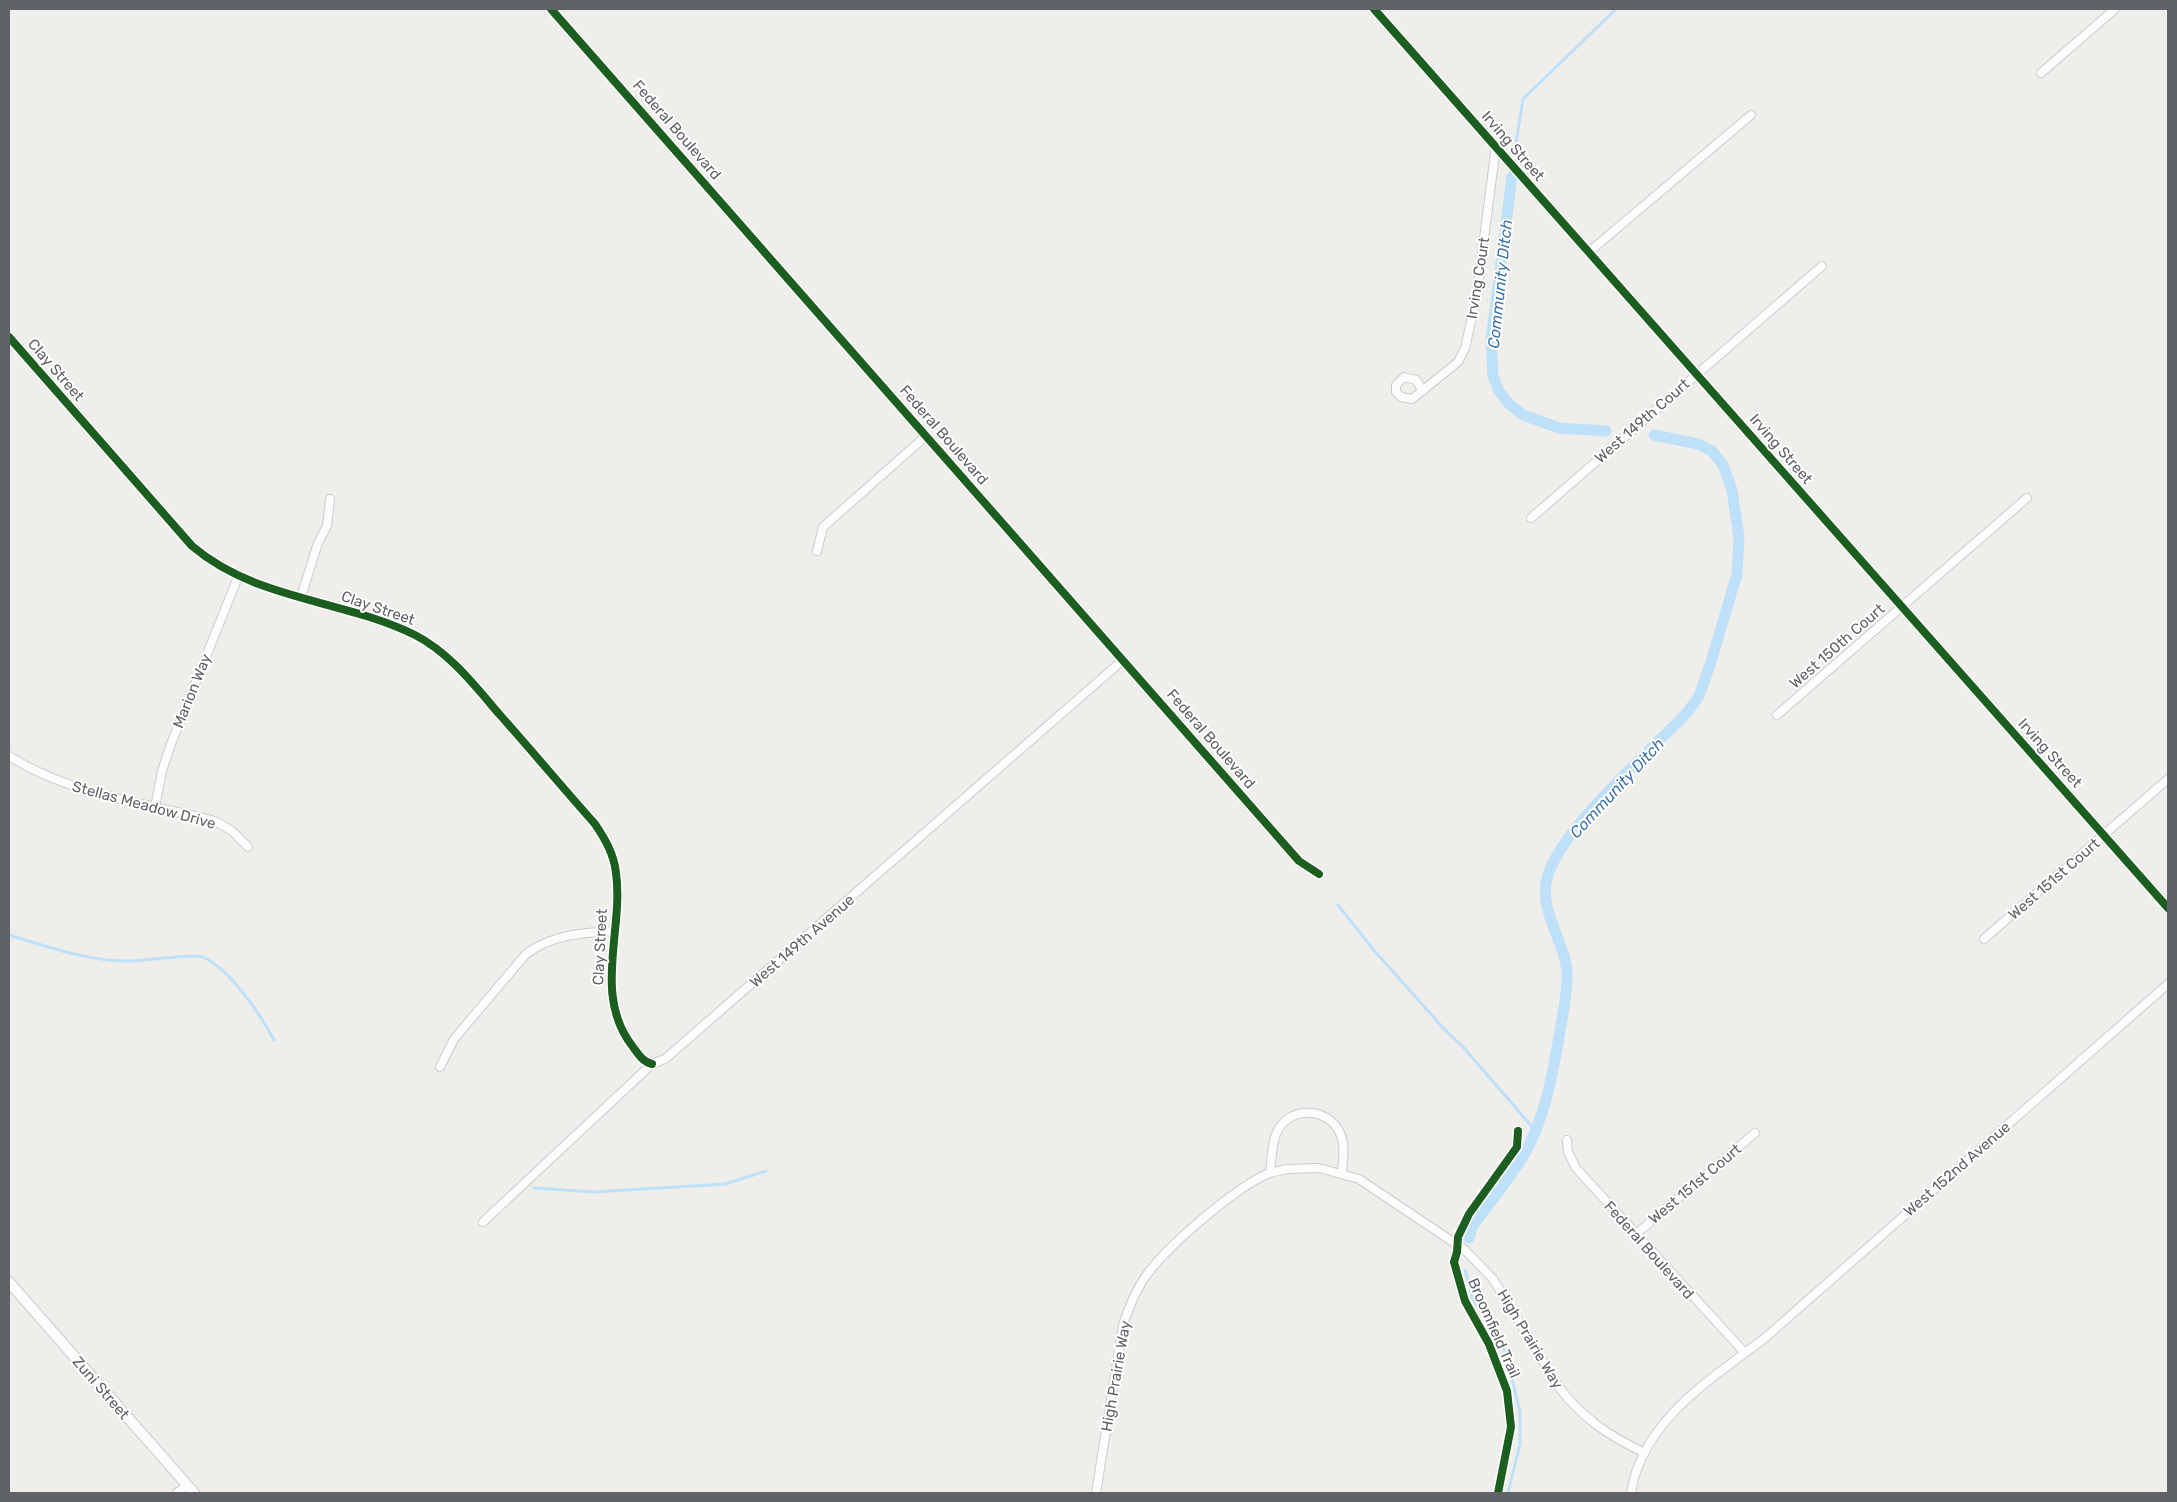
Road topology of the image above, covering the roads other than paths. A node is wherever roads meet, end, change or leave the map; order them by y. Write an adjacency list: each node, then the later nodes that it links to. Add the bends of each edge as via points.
1 (552, 9): 12 (street, Federal Boulevard)
2 (1374, 9): 6 (street, Irving Street)
3 (2115, 9): 4 (street)
4 (2041, 73)
5 (1751, 115): 7 (street)
6 (1496, 146): 7 (street, Irving Street); 11 (street, Irving Court, via 1476,300 1465,348 1458,362)
7 (1589, 252): 10 (street, Irving Street)
8 (1822, 266): 10 (street, West 149th Court)
9 (9, 337): 17 (street, Clay Street, via 192,546)
10 (1696, 374): 15 (street, West 149th Court); 19 (street, Irving Street)
11 (1423, 390)
12 (926, 436): 16 (street, via 823,527); 20 (street, Federal Boulevard)
13 (330, 498): 18 (street, via 326,526)
14 (2027, 498): 19 (street, West 150th Court)
15 (1531, 518)
16 (817, 551)
17 (238, 577): 18 (street, Clay Street); 24 (street, Marion Way, via 171,744)
18 (301, 597): 29 (street, Clay Street, via 390,624 416,636 460,669 603,836 616,871)
19 (1902, 607): 21 (street, West 150th Court); 25 (street, Irving Street)
20 (1123, 660): 27 (street, Federal Boulevard, via 1299,861); 32 (street, West 149th Avenue, via 672,1053)
21 (1777, 715)
22 (9, 756): 24 (street, Stellas Meadow Drive, via 65,784)
23 (2168, 779): 25 (street, West 151st Court)
24 (155, 807): 26 (street, Stellas Meadow Drive, via 215,821)
25 (2104, 835): 28 (street, Irving Street); 30 (street, West 151st Court)
26 (248, 846)
27 (1319, 874)
28 (2168, 908)
29 (614, 931): 32 (street, Clay Street, via 611,979 615,1017 629,1042 644,1061); 33 (street, via 560,937 526,954 454,1038)
30 (1984, 939)
31 (2168, 984): 41 (street, West 152nd Avenue, via 1766,1337)
32 (652, 1064): 38 (street, West 149th Avenue)
33 (440, 1067)
34 (1756, 1133): 39 (street, West 151st Court)
35 (1567, 1140): 39 (street, Federal Boulevard, via 1568,1152 1576,1168)
36 (1270, 1173): 37 (street, High Prairie Way, via 1303,1168); 37 (street, via 1277,1131 1290,1117 1309,1112 1326,1118 1340,1132 1343,1142); 45 (street, High Prairie Way, via 1229,1197 1158,1260 1138,1288 1124,1325)
37 (1342, 1173): 42 (street, High Prairie Way, via 1373,1188 1465,1250 1504,1296 1570,1402 1602,1431)
38 (483, 1222)
39 (1636, 1235): 41 (street, Federal Boulevard)
40 (9, 1282): 43 (street, Zuni Street)
41 (1744, 1352): 42 (street, West 152nd Avenue, via 1684,1402 1667,1420)
42 (1645, 1453): 46 (street, West 152nd Avenue)
43 (190, 1489): 44 (street)
44 (177, 1493)
45 (1096, 1493)
46 (1632, 1493)

